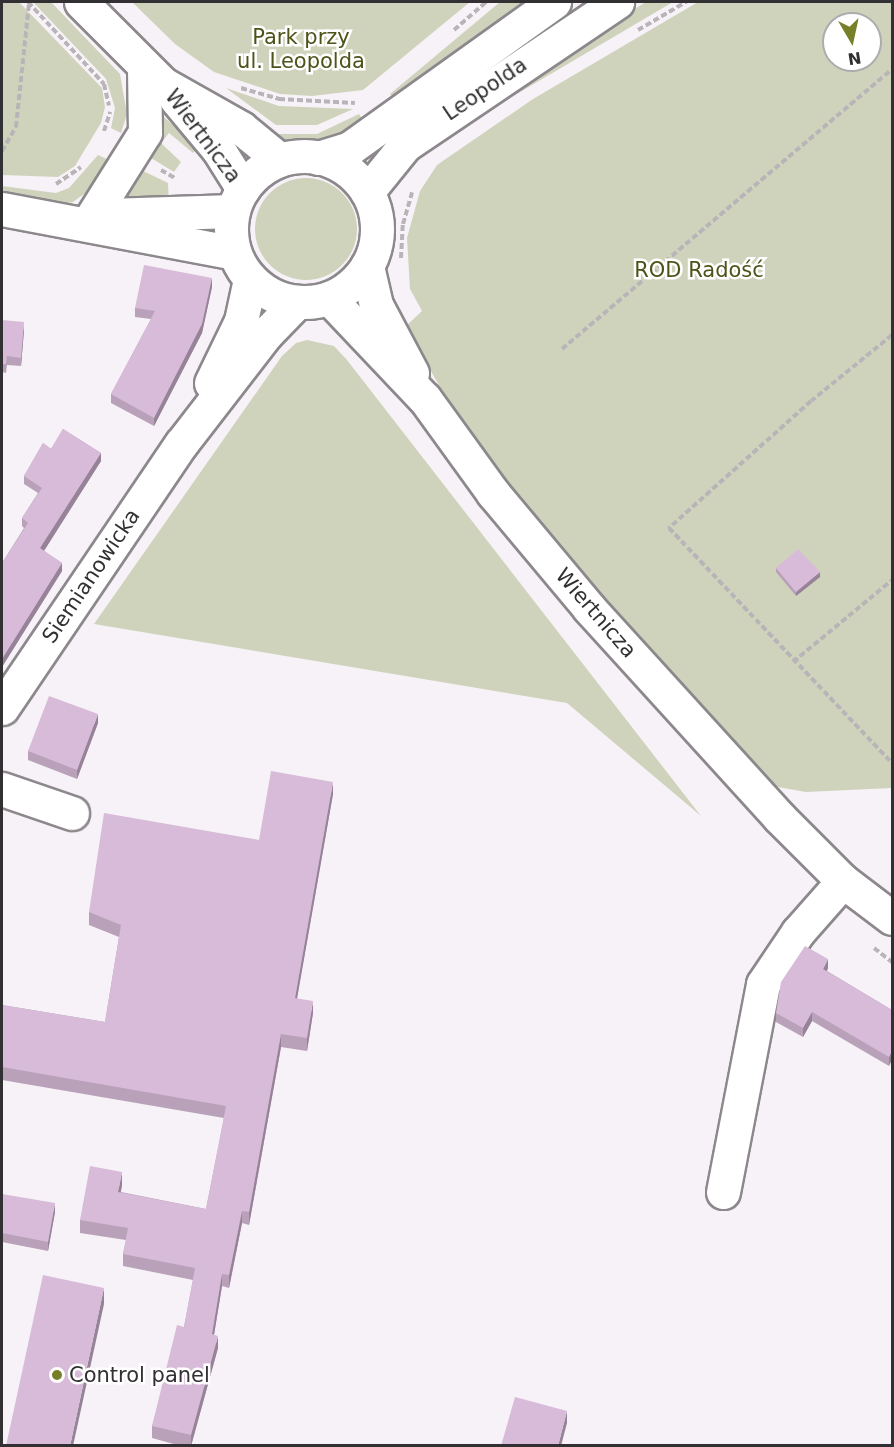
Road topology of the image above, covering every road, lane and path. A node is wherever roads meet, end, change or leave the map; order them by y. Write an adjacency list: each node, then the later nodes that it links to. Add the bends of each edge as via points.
1 (28, 2): 9 (path, via 104,84 110,111); 10 (path, via 16,127)
2 (81, 2): 6 (street, Wiertnicza)
3 (554, 2): 11 (street, Leopolda, via 350,148)
4 (617, 2): 16 (street, Leopolda, via 405,145)
5 (892, 69): 26 (path)
6 (154, 76): 12 (street, Wiertnicza, via 241,128); 17 (street, Wiertnicza, via 218,149); 19 (street, Wiertnicza, via 145,132)
7 (235, 85): 8 (path, via 279,99)
8 (363, 102)
9 (103, 136)
10 (2, 151)
11 (318, 158): 12 (street); 16 (street, via 345,169)
12 (280, 160): 17 (street, via 259,171)
13 (85, 163): 15 (path, via 62,183)
14 (416, 184): 23 (path, via 403,224)
15 (45, 187)
16 (367, 192): 22 (street, via 376,216 376,242)
17 (238, 200): 19 (street); 21 (street, via 230,231)
18 (2, 209): 20 (street)
19 (93, 215): 20 (street)
20 (54, 219): 21 (street)
21 (242, 266): 24 (street, via 280,298); 28 (street, Siemianowicka, via 241,321)
22 (367, 266): 24 (street, via 344,291); 27 (street, Wiertnicza, via 376,305 388,321)
23 (401, 267)
24 (313, 300): 27 (street, Wiertnicza); 28 (street, Siemianowicka, via 266,334)
25 (892, 335): 30 (path, via 811,401 669,528)
26 (562, 349)
27 (425, 399): 35 (street, Wiertnicza, via 493,492 589,608 779,817)
28 (181, 444): 31 (street, Siemianowicka)
29 (892, 580): 30 (path)
30 (793, 662): 32 (path)
31 (2, 708)
32 (892, 763)
33 (2, 789): 34 (street)
34 (72, 813)
35 (843, 881): 36 (street, Wiertnicza); 37 (street, via 798,932 763,984)
36 (892, 918)
37 (723, 1192)

